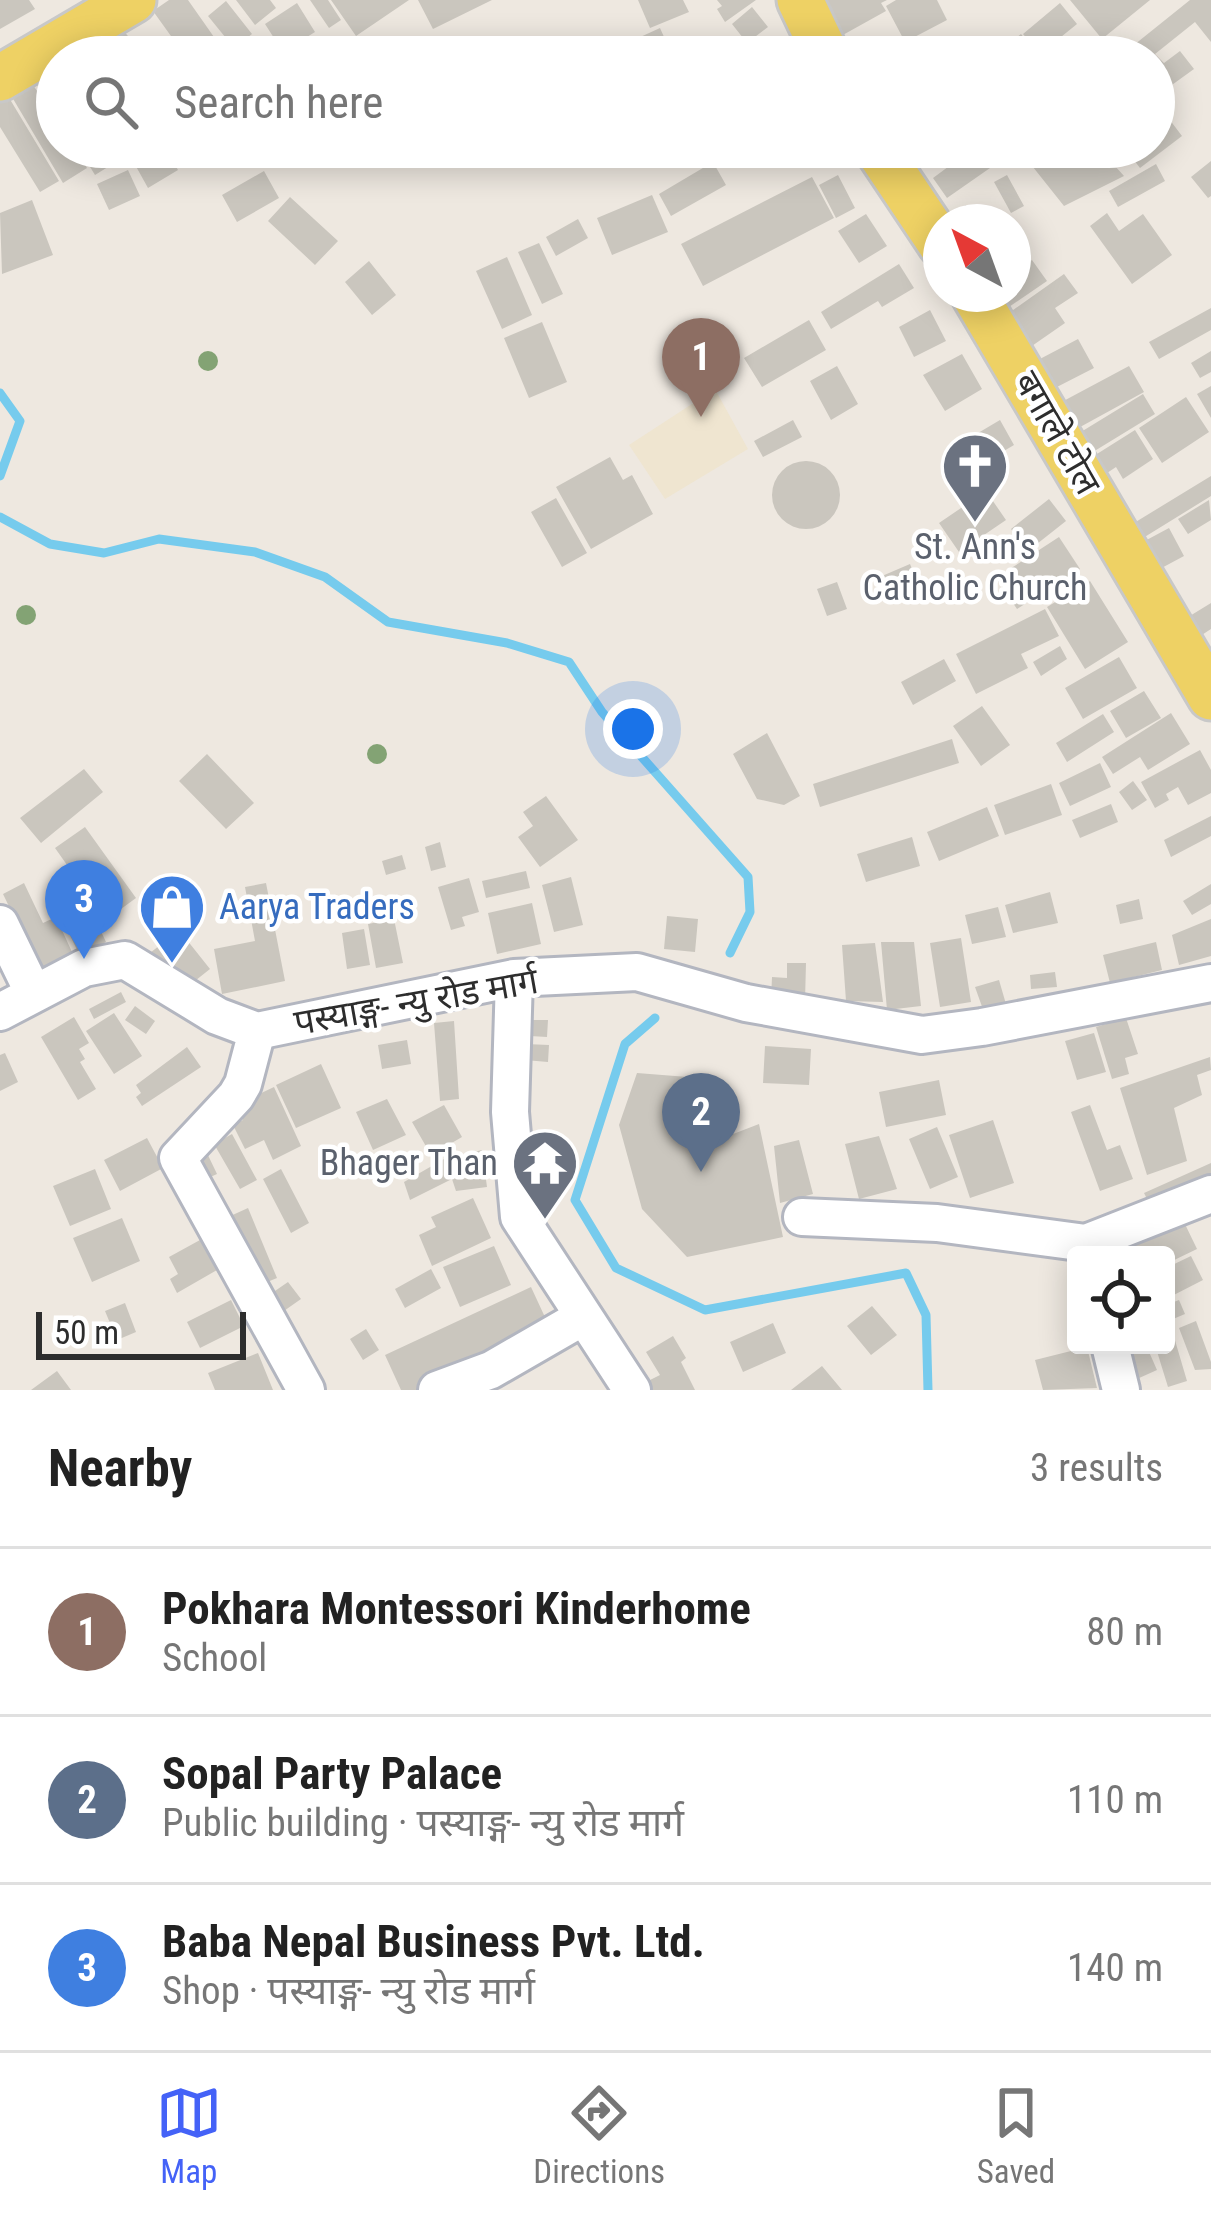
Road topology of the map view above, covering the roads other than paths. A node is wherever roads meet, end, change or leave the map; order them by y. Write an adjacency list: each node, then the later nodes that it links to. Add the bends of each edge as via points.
1 (133, 0): 3 (main road)
2 (800, 0): 4 (main road)
3 (71, 36)
4 (817, 36)
5 (36, 56): 6 (main road)
6 (0, 77)
7 (890, 168): 8 (main road)
8 (923, 217)
9 (985, 312): 10 (main road, बगाले टोल)
10 (1211, 697)
11 (0, 924): 14 (street)
12 (514, 979): 13 (street, पस्याङ्ग- न्यु रोड मार्ग, via 637,972 746,1003 922,1034); 16 (street, पस्याङ्ग- न्यु रोड मार्ग); 21 (street, via 510,1112 519,1217)
13 (1211, 983)
14 (34, 994): 15 (street, पस्याङ्ग- न्यु रोड मार्ग); 16 (street, पस्याङ्ग- न्यु रोड मार्ग, via 83,968 125,960)
15 (0, 1012)
16 (257, 1031): 23 (street, via 244,1084 178,1158)
17 (1211, 1194): 20 (street)
18 (802, 1217): 19 (street, via 938,1223)
19 (1070, 1246)
20 (1094, 1246)
21 (583, 1317): 24 (street, via 491,1370); 25 (street)
22 (1112, 1354): 26 (street)
23 (306, 1390)
24 (437, 1390)
25 (632, 1390)
26 (1121, 1390)

